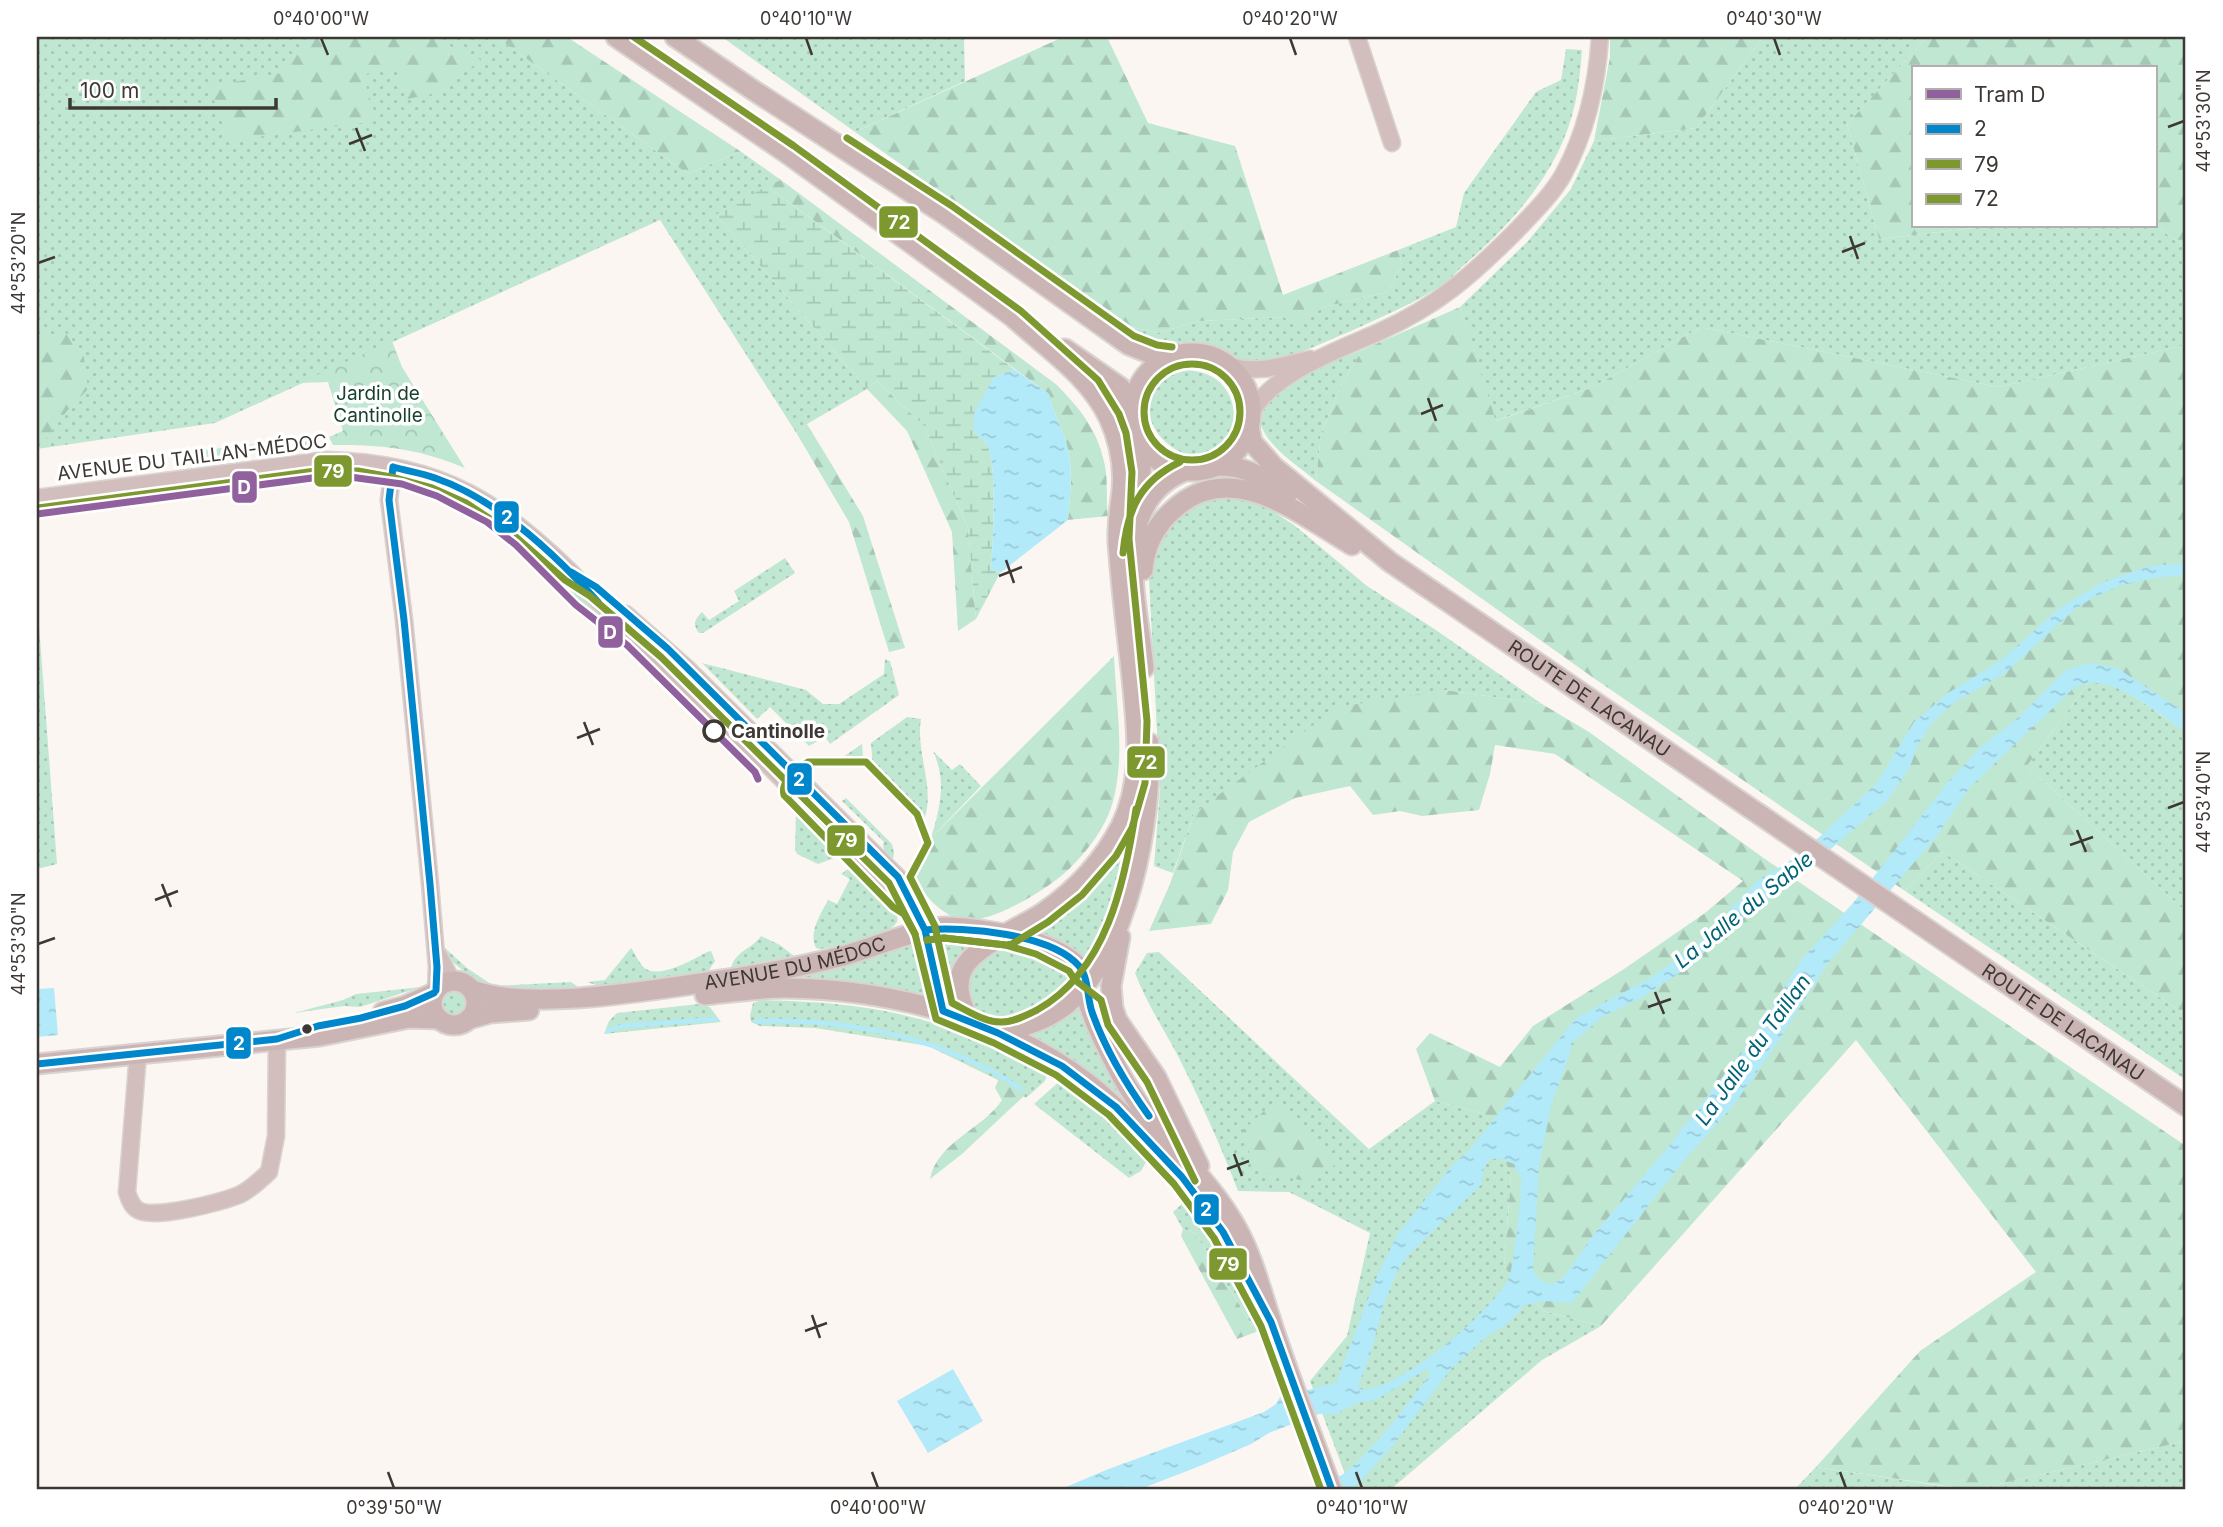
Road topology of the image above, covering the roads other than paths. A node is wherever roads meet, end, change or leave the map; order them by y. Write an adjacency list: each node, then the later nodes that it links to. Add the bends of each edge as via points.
1 (616, 37): 6 (main road, via 788,154)
2 (675, 37): 7 (main road, via 946,215 1129,345)
3 (1357, 37): 5 (street)
4 (1600, 37): 8 (street, via 1595,83 1578,140 1562,176 1537,209 1450,293 1413,315)
5 (1392, 143)
6 (1014, 320): 10 (main road, via 1110,379); 19 (main road, via 1080,376 1109,418 1121,456)
7 (1171, 357): 9 (main road, via 1210,356); 10 (main road, via 1145,376)
8 (1319, 357): 9 (street, via 1263,370); 11 (street, via 1266,392)
9 (1228, 366): 11 (main road, via 1248,395)
10 (1133, 407): 12 (main road)
11 (1250, 419): 13 (main road, via 1242,443); 18 (main road, ROUTE DE LACANAU, via 1252,442 1274,467)
12 (1141, 442): 15 (main road, via 1152,456); 19 (main road, via 1141,472 1127,519)
13 (1215, 466): 15 (main road); 17 (main road, ROUTE DE LACANAU, via 1251,471)
14 (393, 467): 16 (street, AVENUE DU TAILLAN-MÉDOC, via 315,460); 22 (street, AVENUE DU TAILLAN-MÉDOC, via 436,478 509,518 673,670 912,906); 25 (street, via 389,500)
15 (1185, 471): 20 (main road, via 1164,481 1140,518 1133,569)
16 (37, 498)
17 (1352, 545): 18 (main road, ROUTE DE LACANAU); 20 (main road, via 1274,498 1242,488 1204,491 1177,506 1153,533 1143,564)
18 (1390, 562): 35 (main road, ROUTE DE LACANAU)
19 (1120, 574): 23 (main road, via 1136,722 1135,781 1128,806 1108,849 1076,887)
20 (1141, 634): 21 (main road, via 1149,794 1143,838)
21 (1124, 908): 24 (main road); 36 (main road, via 1112,975 1113,1007 1156,1077)
22 (925, 930): 23 (main road, AVENUE DU MÉDOC, via 944,927); 26 (main road, AVENUE DU MÉDOC, via 779,972 680,986 547,998 489,996); 27 (street, AVENUE DU TAILLAN-MÉDOC)
23 (1007, 935): 24 (main road, AVENUE DU MÉDOC, via 1040,944 1076,963); 30 (main road, via 973,957 962,971 959,992)
24 (1085, 985): 31 (main road, via 1068,1003 1038,1022); 36 (main road, AVENUE DU MÉDOC, via 1105,1043 1131,1091)
25 (440, 988): 26 (main road, via 467,985); 28 (main road, via 432,1007); 32 (main road, via 405,1006)
26 (472, 990): 29 (main road, via 476,1002)
27 (943, 1011): 29 (main road, AVENUE DU MÉDOC, via 851,992 782,988 512,1010); 30 (main road, AVENUE DU MÉDOC)
28 (438, 1019): 29 (main road, via 451,1025); 32 (main road, via 409,1018 320,1036)
29 (469, 1019)
30 (968, 1020): 31 (main road, AVENUE DU MÉDOC)
31 (998, 1033): 37 (main road, AVENUE DU MÉDOC, via 1091,1086 1154,1146 1223,1232)
32 (277, 1039): 33 (main road); 33 (street, via 276,1136 269,1172 240,1194 191,1209 151,1213 138,1211 127,1192)
33 (138, 1053): 34 (main road)
34 (37, 1064)
35 (2186, 1106)
36 (1211, 1190): 37 (main road, AVENUE DU MÉDOC, via 1243,1241)
37 (1271, 1322): 38 (main road, AVENUE DU MÉDOC)
38 (1329, 1483)

